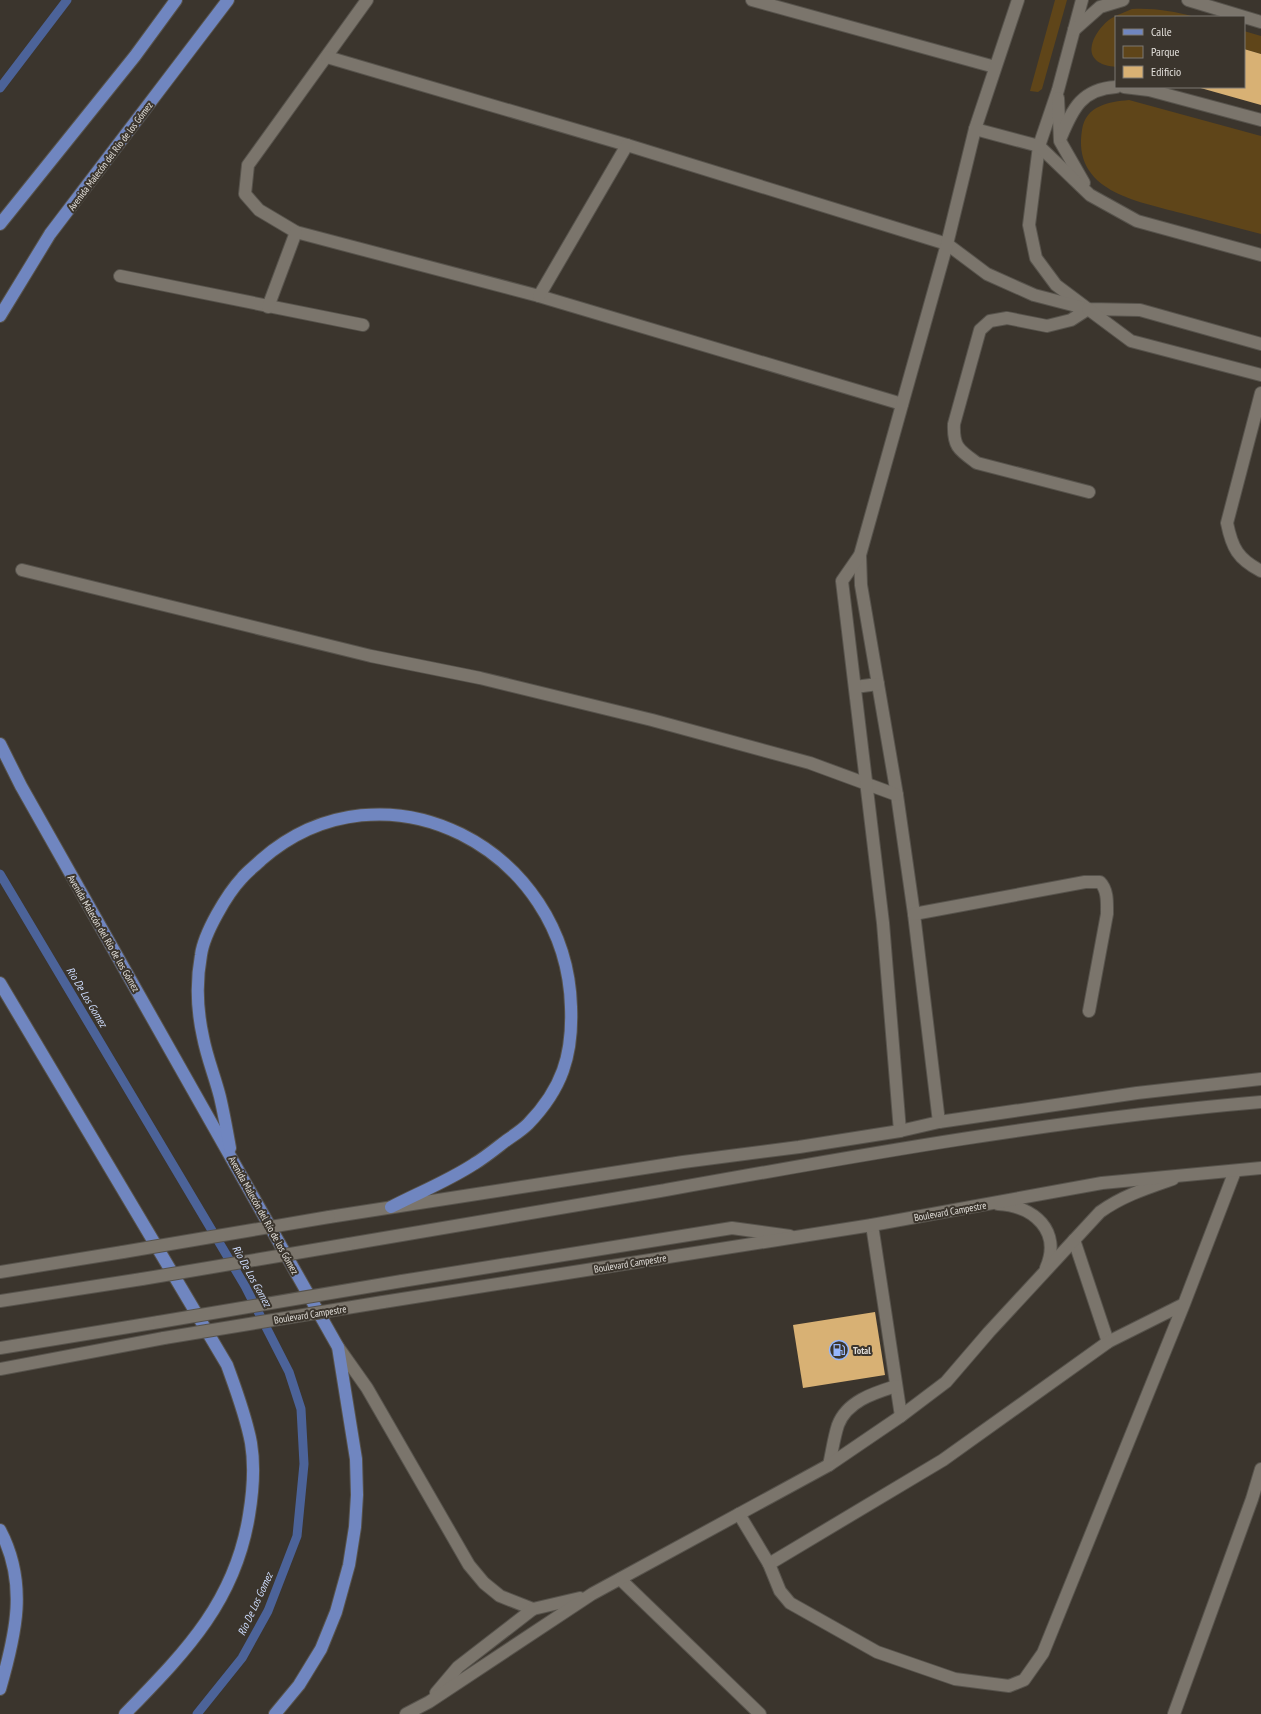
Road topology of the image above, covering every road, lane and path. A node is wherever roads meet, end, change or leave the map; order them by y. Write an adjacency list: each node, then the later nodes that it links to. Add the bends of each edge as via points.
1 (176, 0): 24 (main road, via 136,56)
2 (228, 0): 32 (main road, Avenida Malecón del Río de los Gómez, via 50,234)
3 (367, 0): 13 (main road)
4 (752, 0): 14 (main road)
5 (1018, 0): 14 (main road)
6 (1082, 0): 12 (main road)
7 (1123, 0): 12 (main road, via 1100,7)
8 (1188, 0): 9 (main road)
9 (1241, 16)
10 (1245, 17): 11 (main road)
11 (1261, 22)
12 (1074, 30): 17 (main road)
13 (326, 57): 21 (main road); 25 (main road, via 248,165 245,194 259,210)
14 (995, 67): 19 (main road)
15 (1115, 87): 20 (main road, via 1087,94 1071,112)
16 (1132, 88): 18 (main road, via 1149,90)
17 (1058, 90): 20 (main road); 22 (main road)
18 (1261, 120)
19 (975, 129): 22 (main road); 26 (main road)
20 (1060, 141): 23 (main road)
21 (627, 145): 26 (main road); 29 (main road)
22 (1039, 146): 23 (main road); 31 (main road, via 1029,225 1036,258 1056,285)
23 (1090, 195): 27 (main road, via 1136,221)
24 (0, 224)
25 (296, 232): 29 (main road); 30 (main road)
26 (947, 244): 31 (main road, via 987,274 1034,295); 37 (main road)
27 (1261, 256)
28 (120, 276): 30 (main road)
29 (539, 296): 37 (main road)
30 (268, 307): 33 (main road)
31 (1088, 309): 34 (main road, via 1140,310); 35 (main road, via 1131,340); 38 (main road, via 1071,320 1047,326 1007,318 990,321 980,330 954,424 954,440 962,452 977,463)
32 (0, 316)
33 (363, 325)
34 (1261, 344)
35 (1261, 375)
36 (1261, 393): 41 (main road, via 1227,523 1231,544 1248,564)
37 (902, 404): 39 (main road)
38 (1089, 492)
39 (860, 555): 42 (main road, via 861,585); 43 (main road, via 842,581)
40 (22, 570): 45 (main road, via 371,656 480,678 652,720 810,763)
41 (1261, 571)
42 (878, 684): 43 (main road); 46 (main road)
43 (855, 687): 45 (main road)
44 (0, 744): 54 (main road, Avenida Malecón del Río de los Gómez, via 21,786)
45 (866, 783): 46 (main road); 53 (main road, via 883,923)
46 (897, 795): 47 (main road)
47 (914, 914): 49 (main road, via 1085,882 1100,882 1105,889 1108,902 1107,914); 52 (main road)
48 (1, 985): 83 (main road, via 227,1365 243,1409 251,1444 253,1489 245,1539 230,1582 207,1622 174,1664)
49 (1089, 1011)
50 (1261, 1080): 52 (main road, via 1137,1093)
51 (1261, 1102): 65 (main road, bridge, via 1195,1107 1058,1124 917,1145 349,1244)
52 (940, 1122): 53 (main road)
53 (900, 1131): 59 (main road)
54 (232, 1159): 59 (main road, via 220,1097 203,1039 197,998 201,953 215,917 241,878 280,844 317,825 354,817 396,814 432,821 470,837 496,855 517,875 541,906 555,932 566,962 571,990 572,1031 565,1070 550,1098 527,1126 473,1165); 68 (main road, Avenida Malecón del Río de los Gómez)
55 (1261, 1168): 56 (main road, Boulevard Campestre)
56 (1235, 1171): 57 (main road, Boulevard Campestre); 66 (main road)
57 (1180, 1176): 58 (main road, Boulevard Campestre, via 1102,1183); 62 (main road, via 1114,1202 1100,1212)
58 (993, 1204): 60 (main road, Boulevard Campestre); 63 (main road, via 1024,1208 1044,1226 1051,1248)
59 (391, 1207): 64 (main road, bridge)
60 (872, 1225): 61 (main road, Boulevard Campestre); 71 (main road)
61 (791, 1237): 69 (main road, bridge, via 732,1228); 70 (main road, Boulevard Campestre, bridge, via 164,1338)
62 (1074, 1240): 63 (main road); 67 (main road)
63 (1045, 1271): 72 (main road, via 946,1382)
64 (0, 1272)
65 (0, 1301)
66 (1184, 1304): 67 (main road); 77 (main road, via 1043,1653 1024,1680 1009,1686 955,1680 877,1652 790,1603 780,1591)
67 (1108, 1342): 77 (main road, via 944,1460)
68 (338, 1347): 80 (main road, via 366,1388 469,1565 484,1583 500,1596); 84 (main road, Avenida Malecón del Río de los Gómez, via 356,1459 356,1521 349,1565 336,1612 321,1650 299,1685)
69 (0, 1348)
70 (0, 1369)
71 (896, 1386): 72 (main road); 73 (main road, via 862,1398 849,1410 838,1424)
72 (901, 1416): 73 (main road)
73 (829, 1465): 75 (main road)
74 (1261, 1469): 87 (main road)
75 (739, 1514): 77 (main road); 78 (main road)
76 (0, 1530): 81 (main road, via 15,1566 18,1591 10,1656)
77 (769, 1564)
78 (620, 1579): 79 (main road); 86 (main road)
79 (592, 1594): 80 (main road); 82 (main road)
80 (533, 1609): 82 (main road, via 458,1667)
81 (0, 1689)
82 (429, 1702): 85 (main road)
83 (125, 1714)
84 (275, 1714)
85 (406, 1714)
86 (760, 1714)
87 (1174, 1714)

